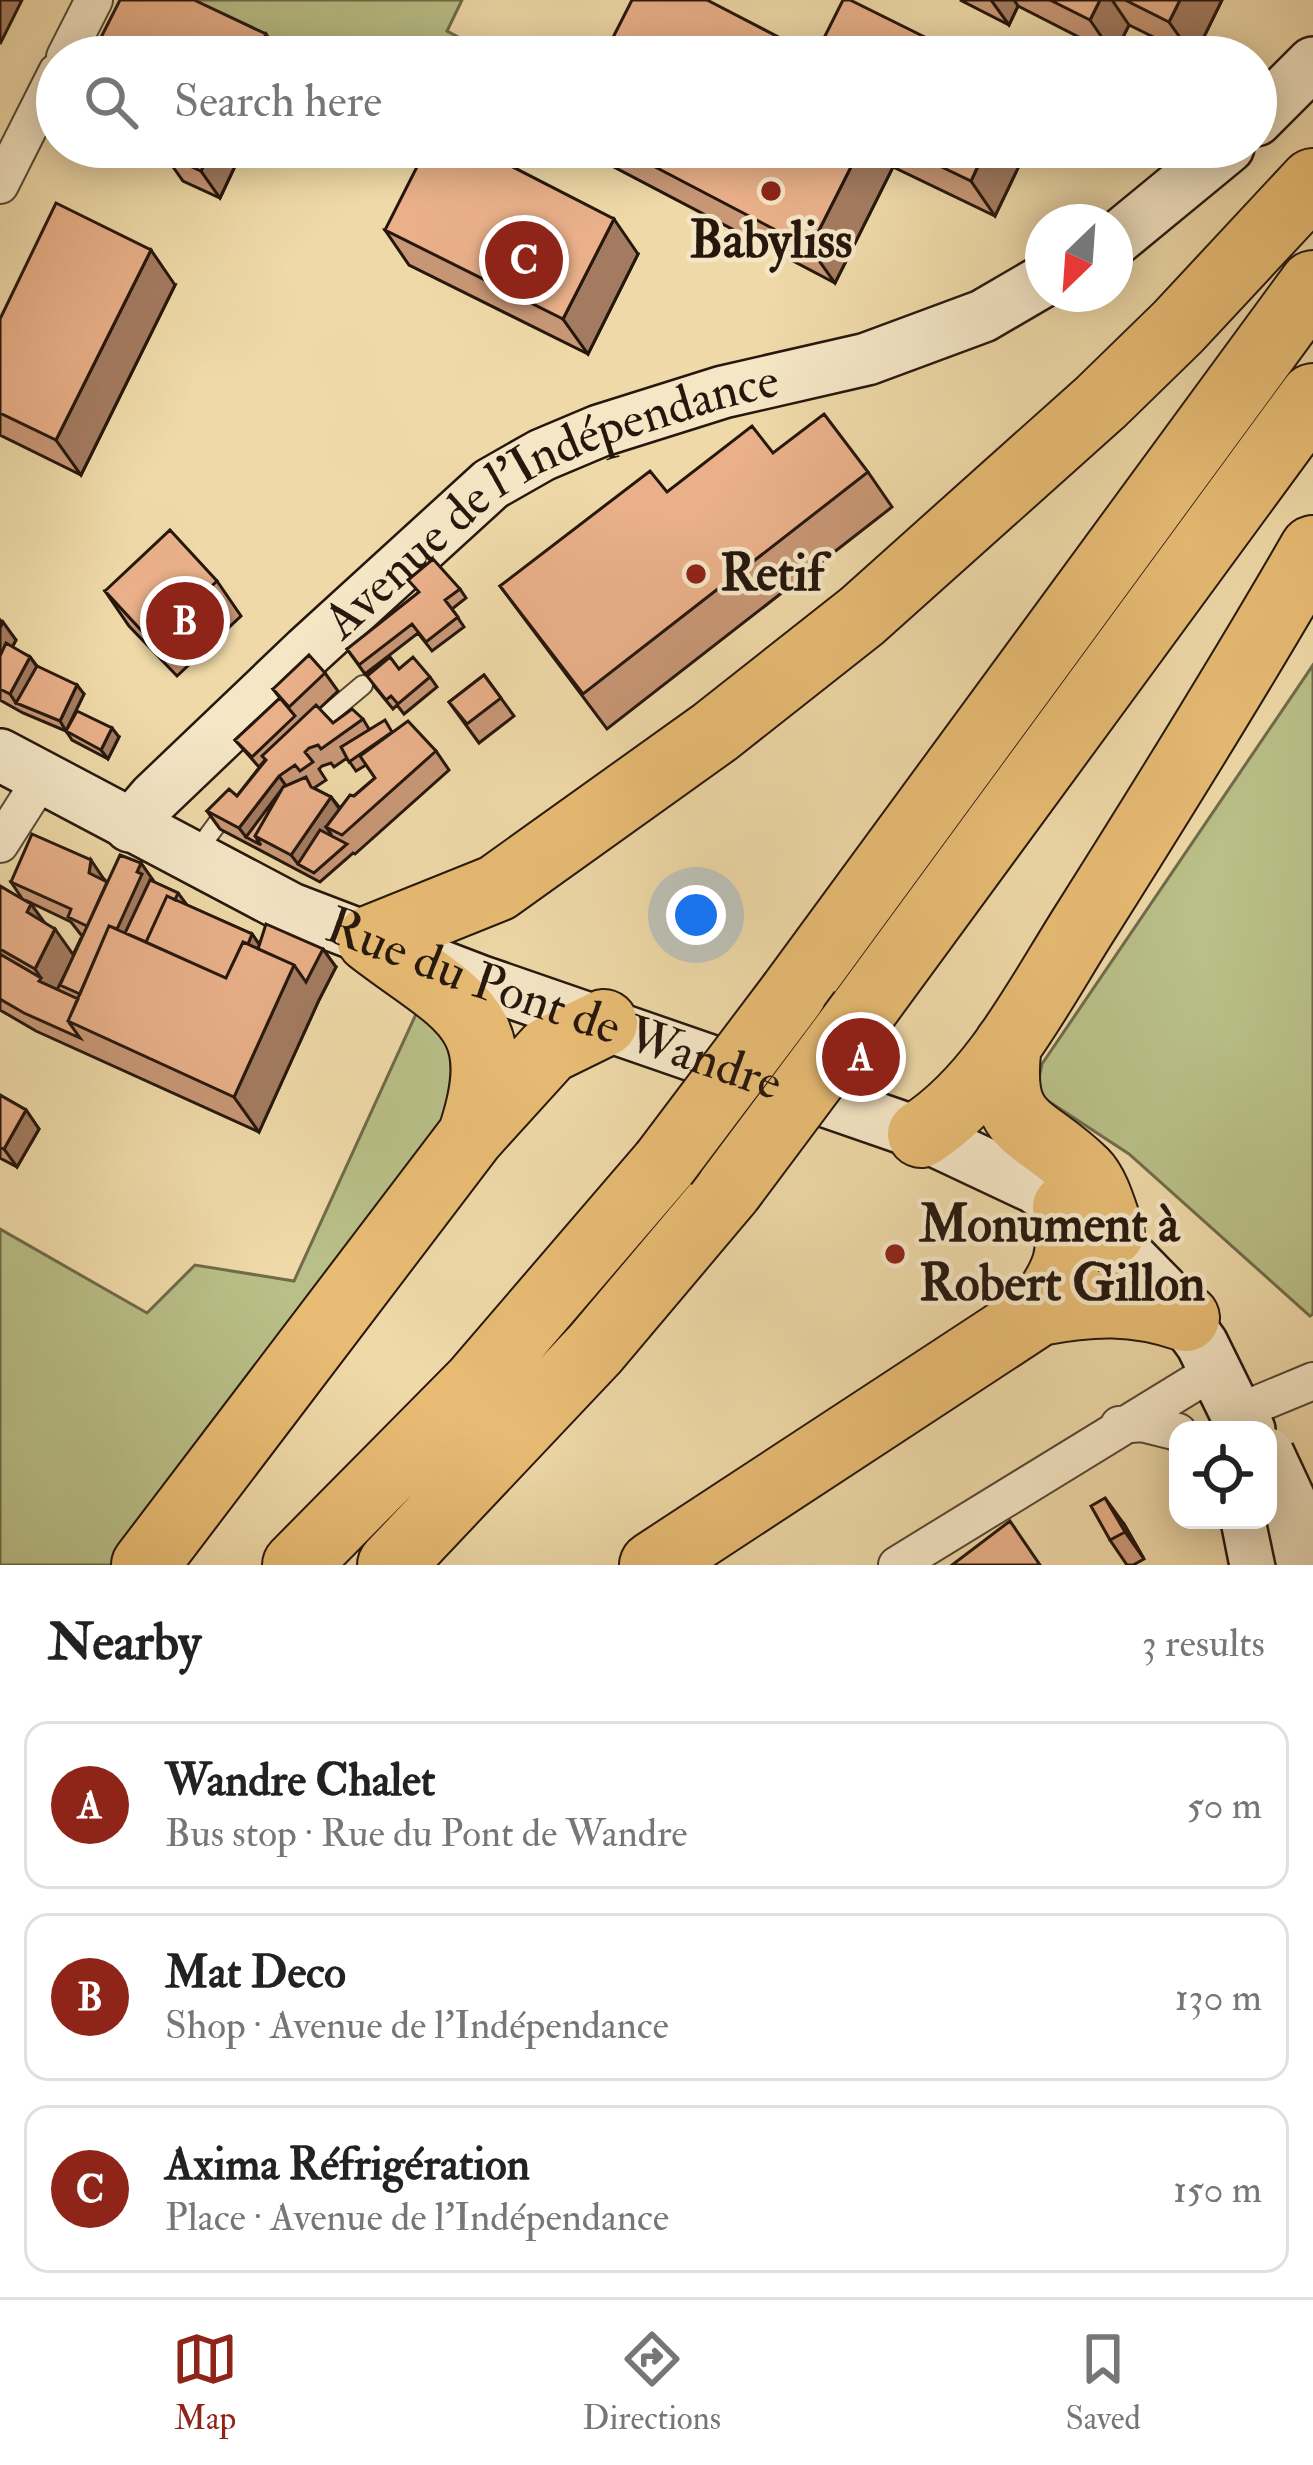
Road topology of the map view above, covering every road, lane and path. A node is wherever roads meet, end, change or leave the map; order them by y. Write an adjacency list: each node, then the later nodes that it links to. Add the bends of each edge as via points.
1 (94, 0): 2 (street)
2 (76, 36)
3 (1313, 63): 4 (main road)
4 (1277, 98)
5 (36, 114): 8 (street)
6 (1202, 168): 9 (main road)
7 (1313, 182): 21 (highway, via 1117,387 862,616)
8 (0, 185)
9 (1133, 225)
10 (1313, 284): 38 (highway, bridge, via 664,1164 476,1383)
11 (1025, 292): 18 (main road, Avenue de l'Indépendance, via 983,316 867,359 599,431 491,484)
12 (1313, 398): 39 (highway, bridge, via 729,1190 566,1381)
13 (1313, 550): 25 (highway)
14 (363, 685): 15 (lane)
15 (292, 745)
16 (21, 767): 18 (main road, Rue du Pont de Wandre); 19 (street)
17 (243, 792): 20 (lane)
18 (130, 826): 20 (main road, Rue du Pont de Wandre)
19 (0, 844)
20 (191, 859): 22 (main road, Rue du Pont de Wandre)
21 (496, 888): 22 (highway); 23 (highway, via 475,932)
22 (370, 939): 23 (main road, Rue du Pont de Wandre); 27 (highway, via 459,1006 481,1036 487,1084)
23 (478, 981): 24 (main road, Rue du Pont de Wandre)
24 (604, 1023): 26 (main road, Rue du Pont de Wandre); 27 (highway, via 549,1050)
25 (1008, 1044): 26 (highway, via 952,1114); 28 (highway, via 1004,1090 1015,1115 1088,1175)
26 (921, 1134): 28 (main road, Rue du Pont de Wandre)
27 (471, 1136): 37 (highway)
28 (1090, 1224): 29 (highway, via 1072,1243); 31 (main road, Rue du Pont de Wandre)
29 (1039, 1312): 31 (highway, via 1108,1302 1158,1308); 40 (highway)
30 (1313, 1381): 31 (street)
31 (1225, 1392): 32 (street)
32 (1120, 1425): 33 (street); 41 (street)
33 (1169, 1430)
34 (1277, 1473): 44 (main road, bridge)
35 (1249, 1529): 42 (main road)
36 (1313, 1529): 43 (street)
37 (145, 1565)
38 (296, 1565)
39 (391, 1565)
40 (653, 1565)
41 (897, 1565)
42 (1256, 1565)
43 (1272, 1565)
44 (1303, 1565)

